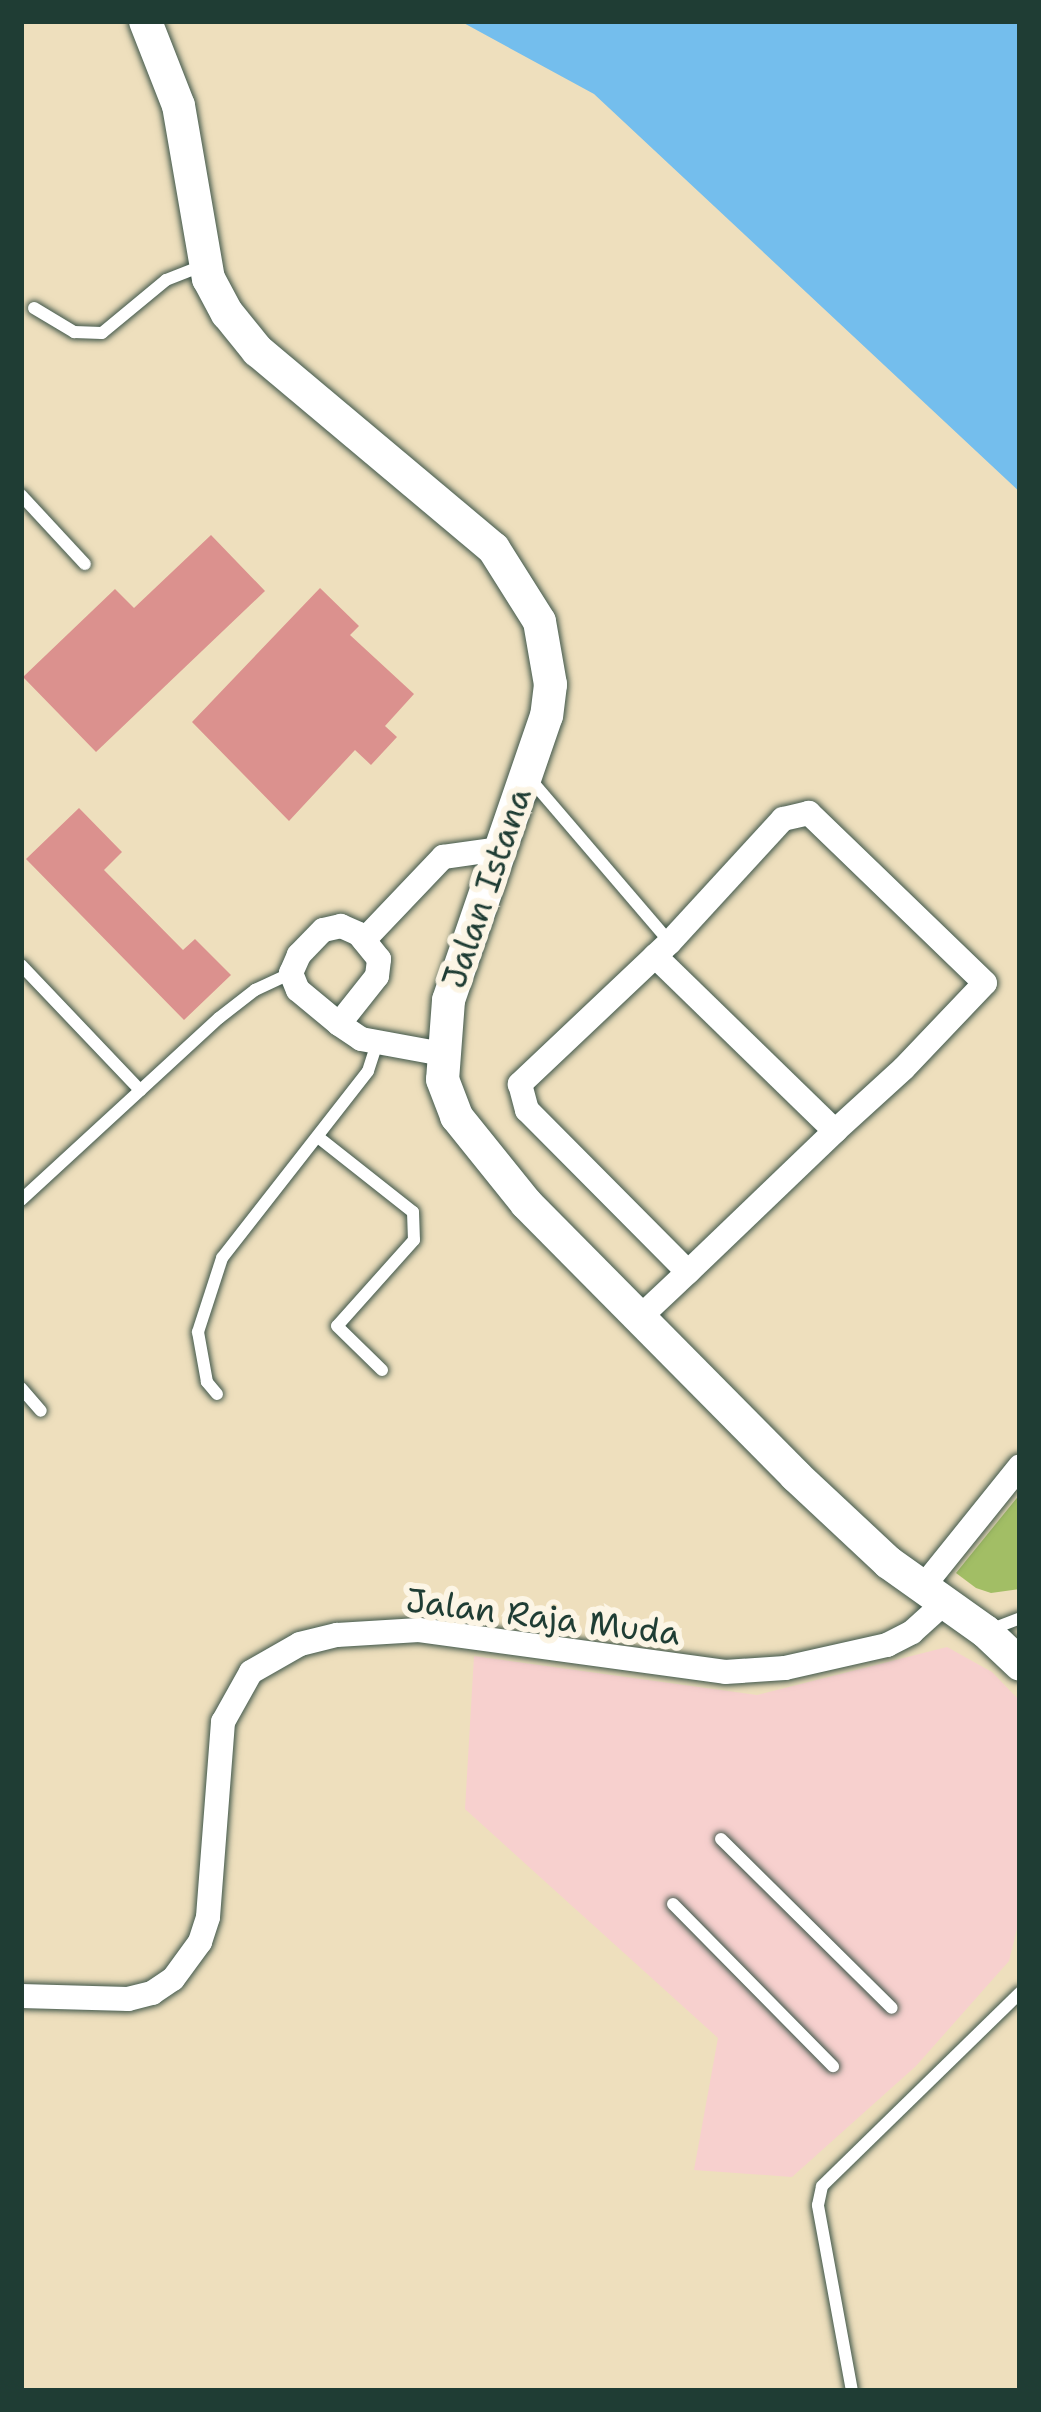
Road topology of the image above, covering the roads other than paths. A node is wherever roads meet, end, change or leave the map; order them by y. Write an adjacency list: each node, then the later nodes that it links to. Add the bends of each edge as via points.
1 (145, 21): 2 (street, Jalan Istana, via 178,105)
2 (205, 265): 3 (lane, via 166,280 102,333 74,332); 6 (street, Jalan Istana, via 227,313 257,350 456,512 523,588 539,621 550,684)
3 (34, 308)
4 (21, 496): 5 (lane)
5 (85, 564)
6 (527, 775): 7 (street, Jalan Istana); 9 (lane)
7 (500, 849): 8 (street, via 443,857); 14 (street, Jalan Istana, via 448,1000)
8 (364, 940): 11 (street, via 340,926 323,930); 12 (street, via 379,958 377,976)
9 (663, 949): 16 (street); 16 (street, via 783,819 808,814 985,982); 19 (street, via 520,1084 527,1110)
10 (21, 965): 15 (lane)
11 (291, 973): 12 (street, via 298,990); 15 (lane, via 255,990)
12 (339, 1024): 13 (street)
13 (377, 1043): 14 (street); 17 (lane, via 368,1071)
14 (442, 1054): 20 (street, Jalan Istana, via 457,1116)
15 (140, 1090): 18 (lane)
16 (835, 1132): 19 (street)
17 (318, 1137): 21 (lane, via 413,1212 414,1240 337,1326); 23 (lane, via 222,1258 198,1332 206,1382)
18 (21, 1200)
19 (688, 1272): 20 (street)
20 (637, 1320): 26 (street, Jalan Istana)
21 (382, 1370)
22 (21, 1388): 24 (lane)
23 (217, 1394)
24 (40, 1411)
25 (1020, 1466): 26 (street, Jalan Raja Muda)
26 (932, 1596): 28 (street, Jalan Istana); 33 (street, Jalan Raja Muda, via 912,1632 887,1645 745,1670 418,1630 300,1644 251,1672 223,1722 208,1917 173,1979 128,1999)
27 (1020, 1618): 28 (lane)
28 (985, 1631): 29 (street, Jalan Istana)
29 (1020, 1664)
30 (721, 1839): 34 (lane)
31 (674, 1904): 35 (lane)
32 (1020, 1993): 36 (lane, via 822,2186 818,2205)
33 (21, 1996)
34 (892, 2008)
35 (832, 2066)
36 (852, 2391)

